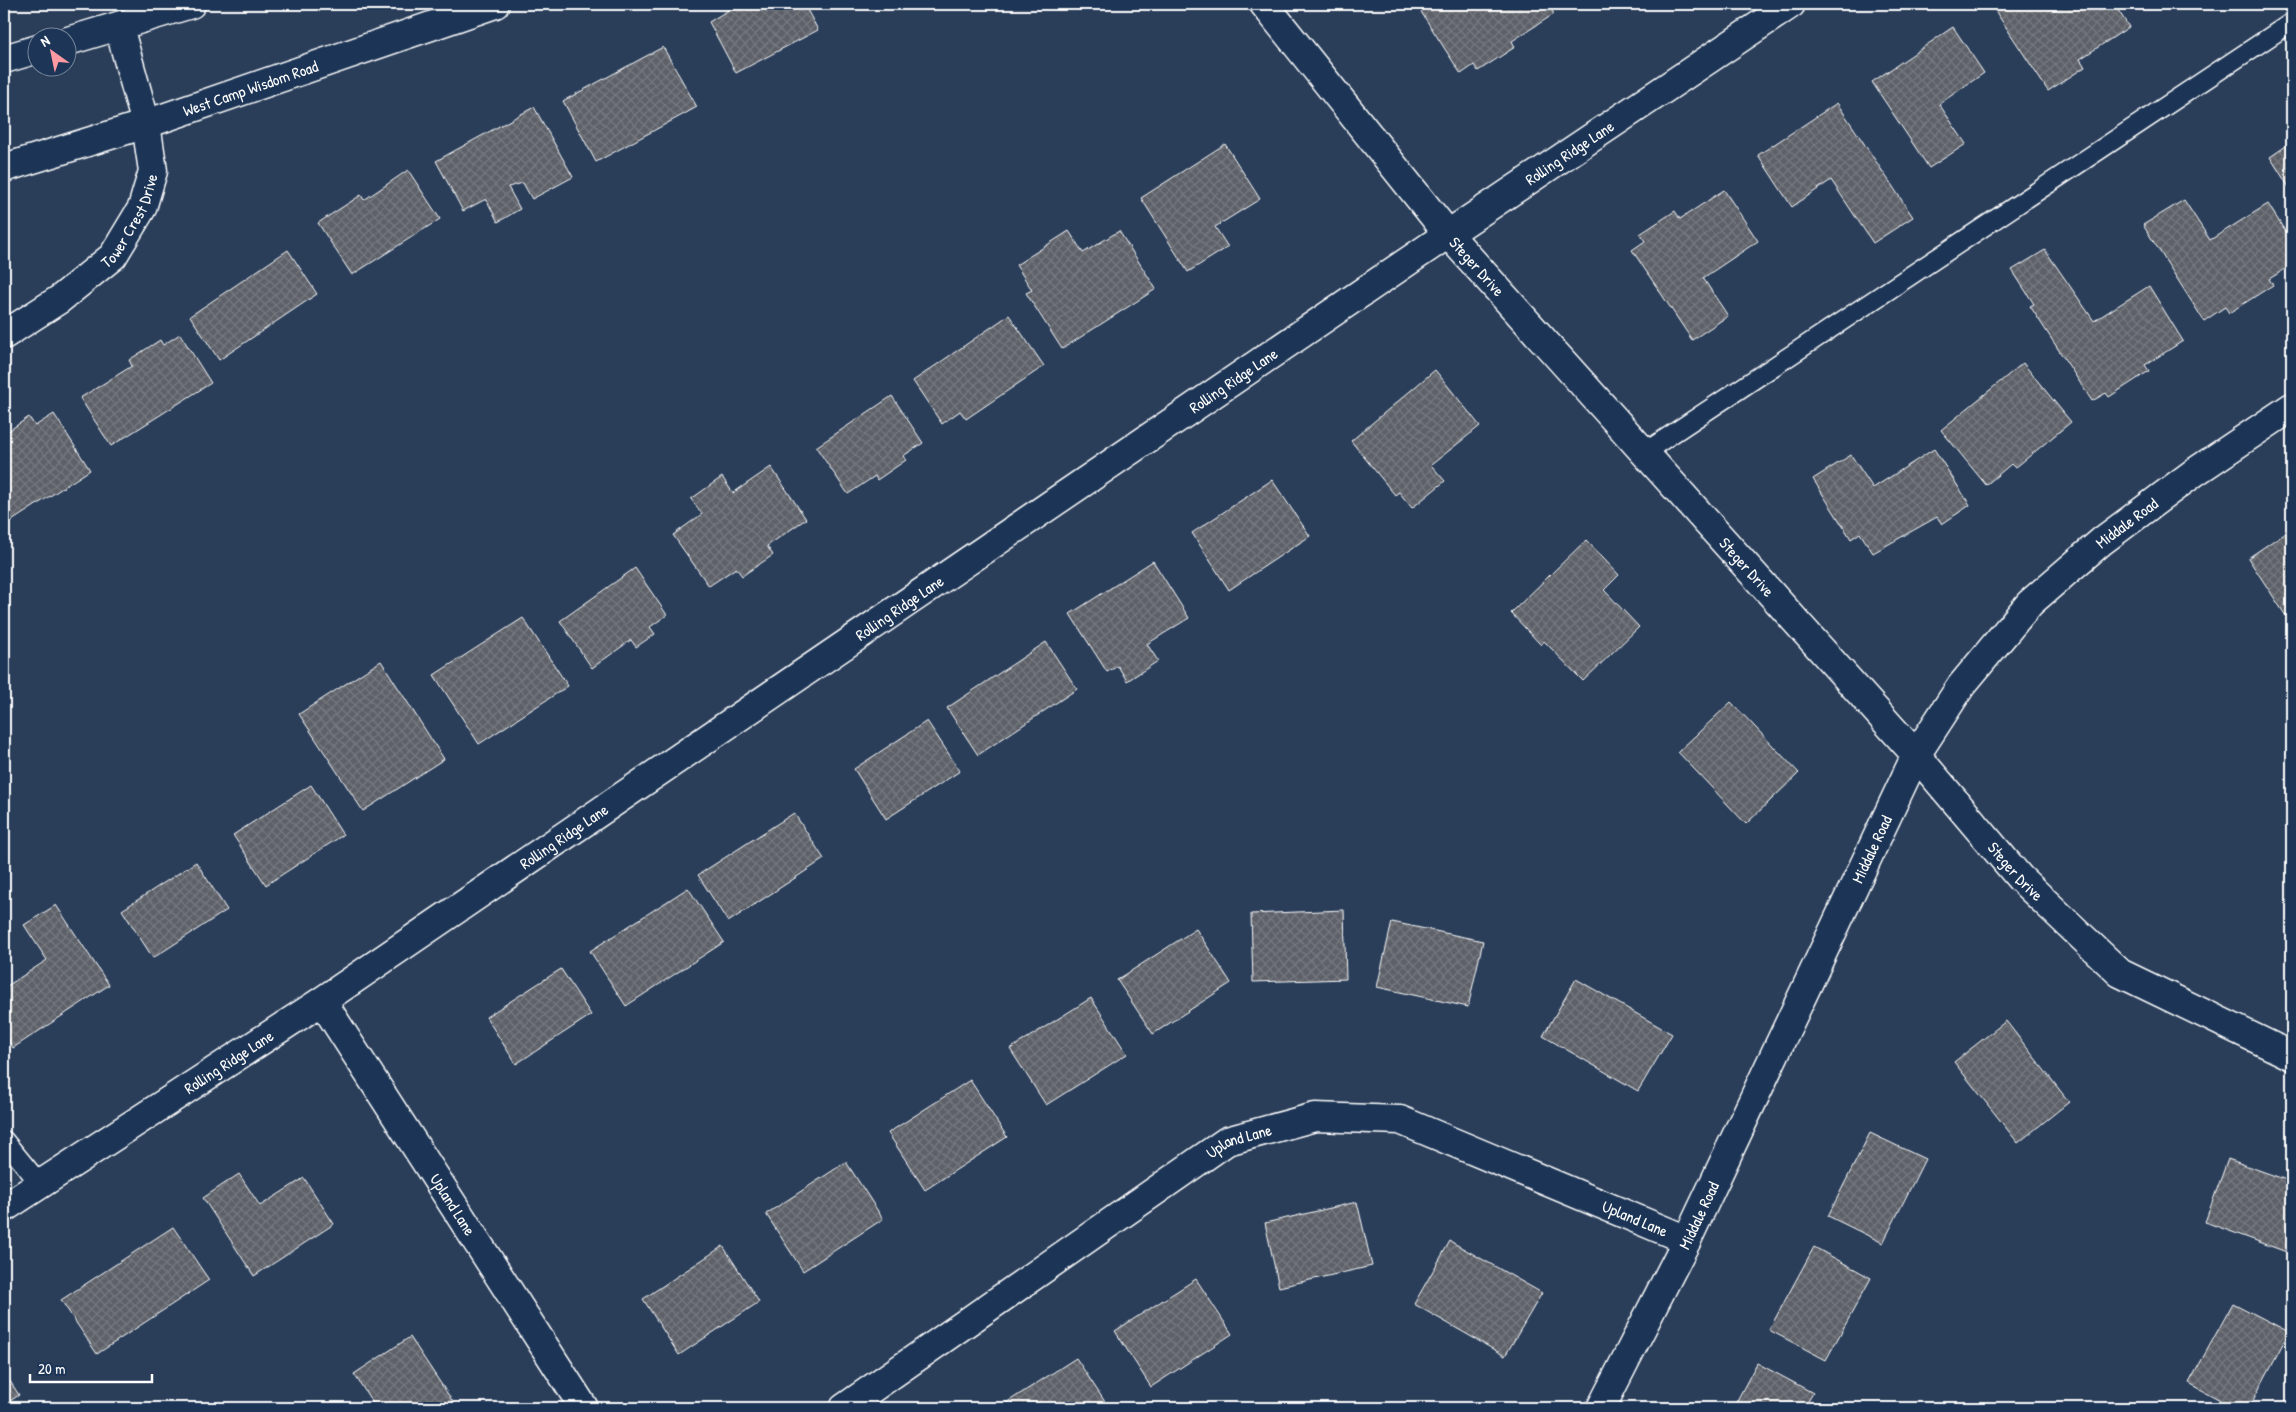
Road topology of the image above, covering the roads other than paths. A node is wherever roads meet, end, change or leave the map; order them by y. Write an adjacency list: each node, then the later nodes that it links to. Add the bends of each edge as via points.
1 (191, 4): 6 (street)
2 (495, 4): 10 (street, West Camp Wisdom Road)
3 (1264, 4): 12 (street, Steger Drive)
4 (1791, 4): 12 (street, Rolling Ridge Lane)
5 (2292, 22): 15 (lane)
6 (119, 27): 7 (street); 10 (street, Tower Crest Drive)
7 (78, 38)
8 (28, 52): 9 (street)
9 (4, 59)
10 (146, 124): 11 (street, West Camp Wisdom Road); 13 (street, Tower Crest Drive, via 153,171 142,208 114,256 60,299)
11 (4, 168)
12 (1448, 234): 15 (street, Steger Drive); 17 (street, Rolling Ridge Lane)
13 (4, 335)
14 (2292, 407): 16 (street, Middale Road, via 2195,472 2102,541 2030,603 1961,686)
15 (1645, 452): 16 (street, Steger Drive)
16 (1916, 755): 18 (street, Steger Drive, via 2020,878 2120,973); 22 (street, Middale Road)
17 (322, 1001): 20 (street, Rolling Ridge Lane); 23 (street, Upland Lane)
18 (2292, 1056)
19 (4, 1140): 20 (lane)
20 (40, 1184): 21 (street, Rolling Ridge Lane)
21 (4, 1208)
22 (1687, 1240): 24 (street, Upland Lane, via 1400,1120 1316,1117 1227,1141); 25 (street, Middale Road)
23 (584, 1408)
24 (844, 1408)
25 (1601, 1408)

